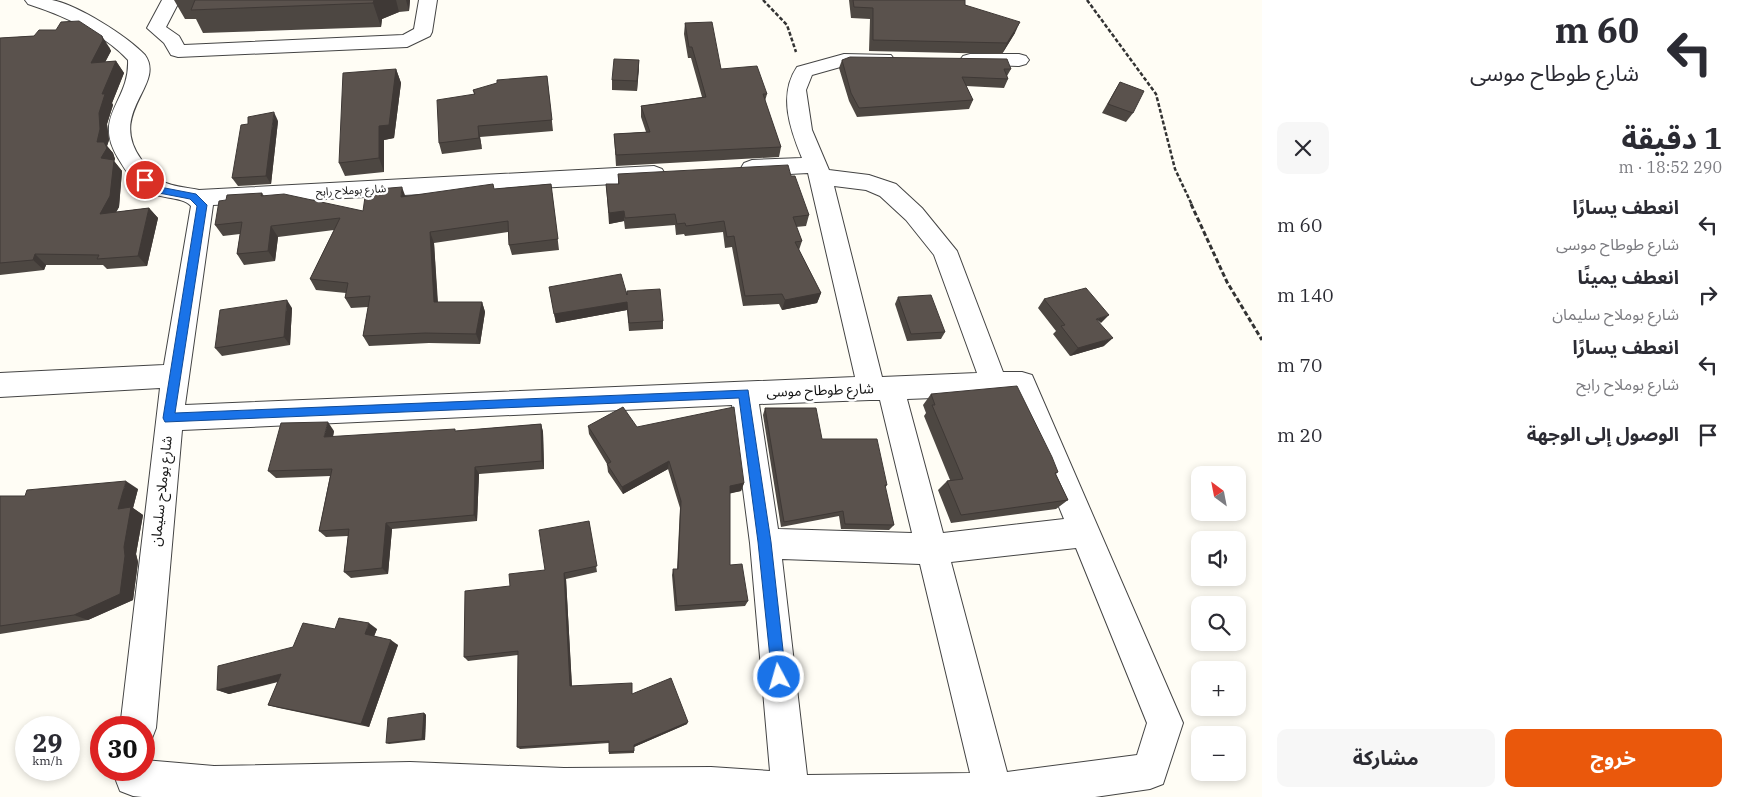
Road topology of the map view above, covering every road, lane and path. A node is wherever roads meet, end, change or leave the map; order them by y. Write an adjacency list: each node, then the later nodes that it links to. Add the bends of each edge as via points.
1 (34, 0): 7 (street, via 64,10)
2 (171, 0): 6 (street, via 156,28)
3 (428, 0): 6 (street, via 423,32 407,41 178,51)
4 (763, 0): 11 (path, via 787,25)
5 (1087, 0): 16 (path, via 1156,94 1175,169 1227,282)
6 (172, 40): 7 (street)
7 (133, 52): 15 (street, شارع بوملاح رابح, via 140,67 117,129 121,148 153,186)
8 (903, 59): 11 (street, via 850,50)
9 (951, 59): 10 (street)
10 (1019, 60)
11 (804, 71): 13 (street, via 796,90 801,130)
12 (736, 169): 13 (street)
13 (818, 171): 18 (street, via 888,190 914,214 945,251); 20 (street)
14 (676, 172): 15 (street, شارع بوملاح رابح)
15 (197, 198): 17 (street, شارع بوملاح سليمان, via 202,210)
16 (1262, 340)
17 (175, 376): 19 (street); 22 (street, شارع بوملاح سليمان)
18 (1008, 384): 20 (street, شارع طوطاح موسى); 23 (street)
19 (0, 385)
20 (881, 388): 21 (street, شارع طوطاح موسى); 25 (street)
21 (744, 393): 22 (street, شارع طوطاح موسى); 24 (street)
22 (169, 418): 26 (street, شارع بوملاح سليمان)
23 (1084, 532): 25 (street); 29 (street, via 1165,723 1150,771)
24 (765, 542): 25 (street); 28 (street)
25 (932, 549): 29 (street)
26 (139, 716)
27 (132, 782): 28 (street, via 242,784 410,780 564,786 711,785)
28 (790, 791): 29 (street, via 818,794)
29 (993, 792)

